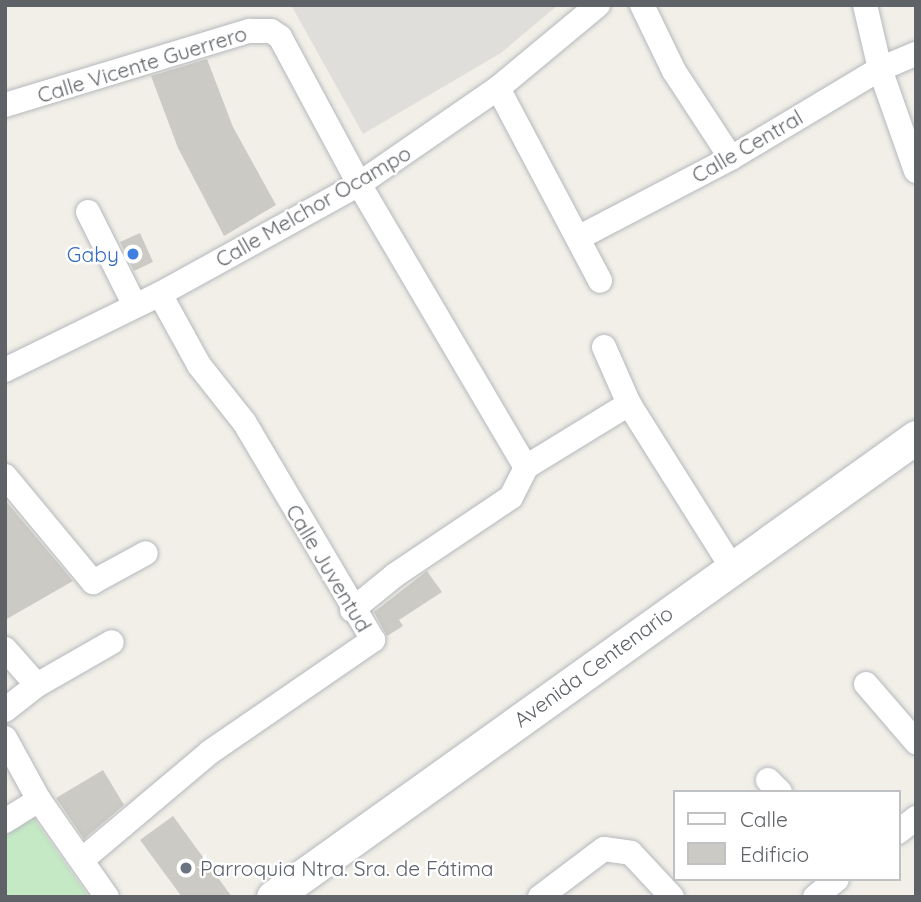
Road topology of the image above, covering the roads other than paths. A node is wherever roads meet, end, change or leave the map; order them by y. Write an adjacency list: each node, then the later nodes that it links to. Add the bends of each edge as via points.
1 (598, 5): 6 (street, Calle Melchor Ocampo)
2 (642, 5): 8 (street, via 674,71)
3 (865, 5): 5 (street)
4 (916, 54): 5 (street, Calle Central)
5 (880, 69): 8 (street, Calle Central); 9 (street)
6 (498, 88): 10 (street, Calle Melchor Ocampo); 12 (street)
7 (5, 106): 10 (street, Calle Vicente Guerrero, via 249,31 271,31 280,37)
8 (732, 158): 12 (street, Calle Central)
9 (916, 171)
10 (359, 184): 14 (street, Calle Melchor Ocampo); 20 (street)
11 (88, 212): 15 (street)
12 (578, 238): 13 (street)
13 (600, 281)
14 (160, 294): 15 (street, Calle Melchor Ocampo); 24 (street, Calle Juventud, via 200,365 244,422)
15 (134, 304): 17 (street, Calle Melchor Ocampo)
16 (604, 347): 18 (street)
17 (5, 370)
18 (629, 404): 20 (street); 23 (street)
19 (916, 437): 23 (main road, Avenida Centenario)
20 (526, 467): 24 (street, via 511,497 395,575)
21 (5, 476): 22 (street, via 93,582)
22 (146, 553)
23 (731, 566): 39 (main road, Avenida Centenario)
24 (352, 610): 36 (street, Calle Juventud, via 373,640 210,752)
25 (112, 642): 28 (street)
26 (5, 649): 28 (street)
27 (866, 684): 31 (street)
28 (37, 685): 29 (street)
29 (5, 710)
30 (5, 738): 32 (street)
31 (916, 742)
32 (39, 800): 34 (street); 36 (street)
33 (916, 818): 35 (street)
34 (5, 821)
35 (900, 830)
36 (83, 859): 38 (street)
37 (835, 881): 42 (street)
38 (107, 897)
39 (273, 897)
40 (540, 897): 41 (street, via 604,849 631,853)
41 (672, 897)
42 (815, 897)

